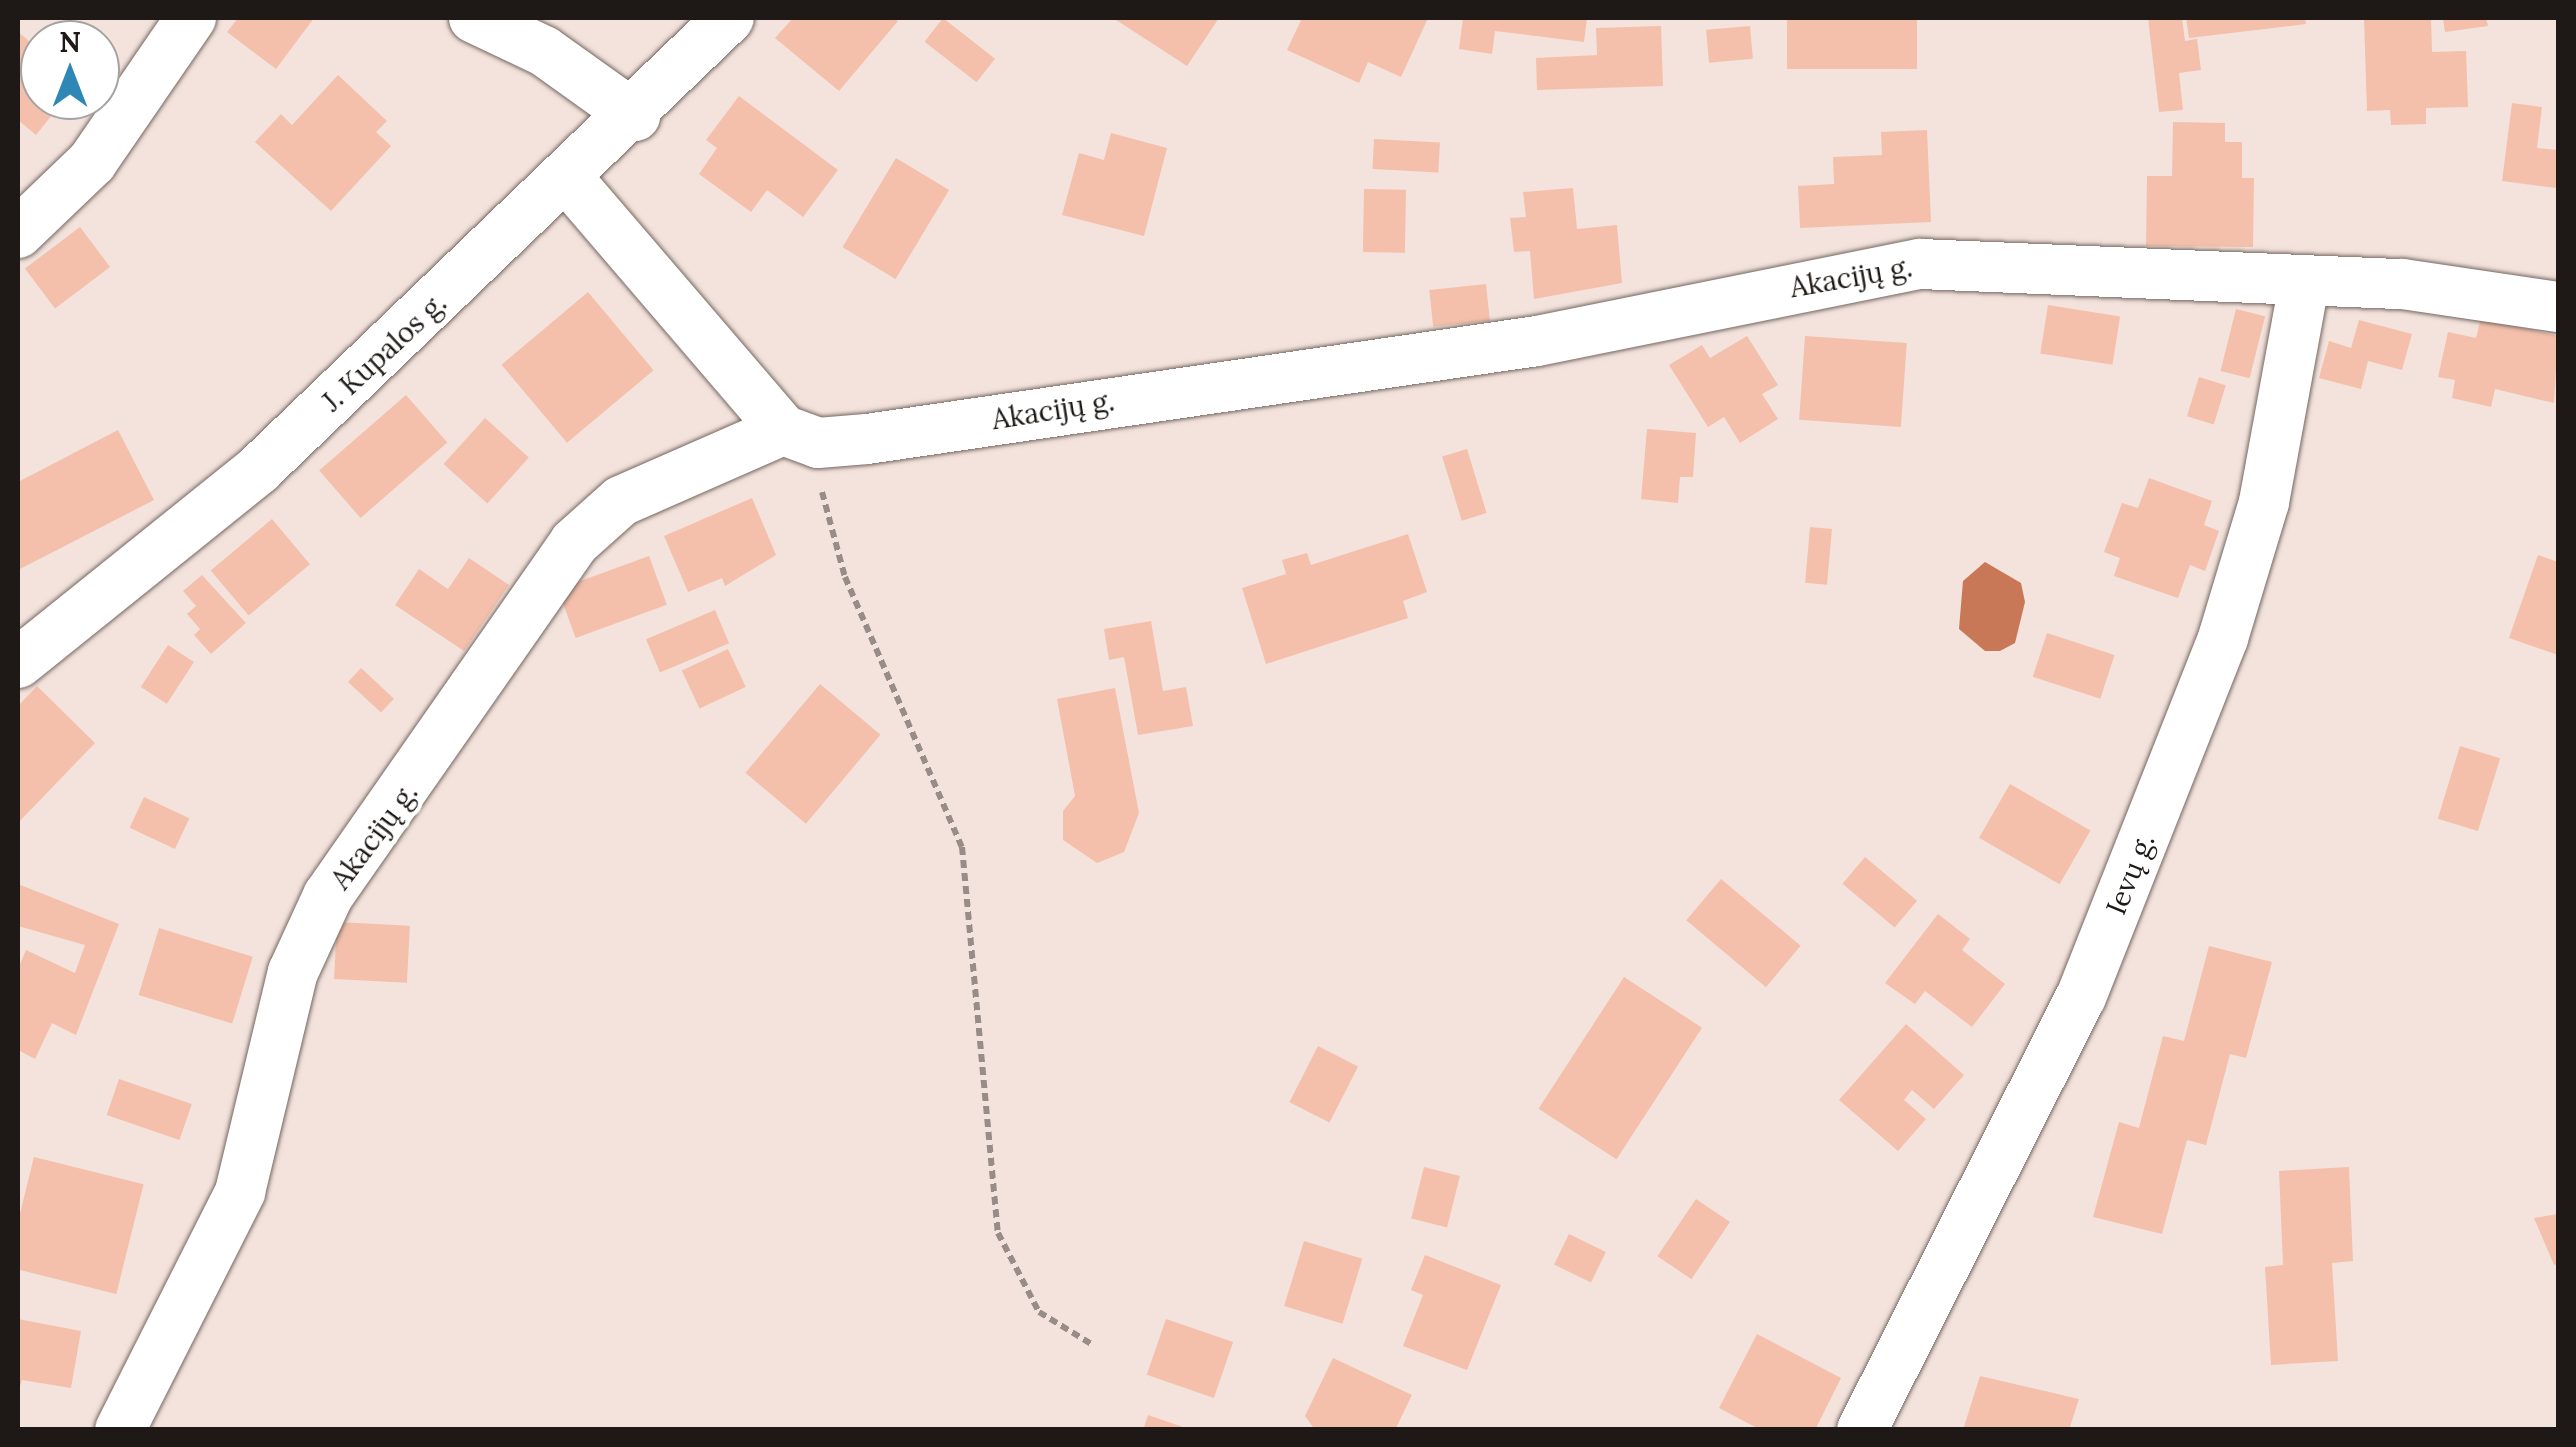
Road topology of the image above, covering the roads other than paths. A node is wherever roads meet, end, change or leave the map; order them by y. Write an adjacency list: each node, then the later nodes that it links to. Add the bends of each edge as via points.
1 (191, 18): 6 (street, via 92,162)
2 (474, 18): 4 (street, via 544,51)
3 (729, 18): 4 (street, J. Kupalos g.)
4 (635, 116): 5 (street, J. Kupalos g.)
5 (569, 180): 9 (street); 10 (street, J. Kupalos g., via 259,469)
6 (18, 233)
7 (2304, 284): 8 (street, Akacijų g., via 2402,284); 9 (street, Akacijų g., via 1920,264 1537,340); 12 (street, Ievų g., via 2264,502 2223,638 2081,997)
8 (2558, 307)
9 (801, 436): 11 (street, Akacijų g., via 621,501 574,543 328,896 293,972 240,1192)
10 (18, 663)
11 (120, 1430)
12 (1862, 1430)

